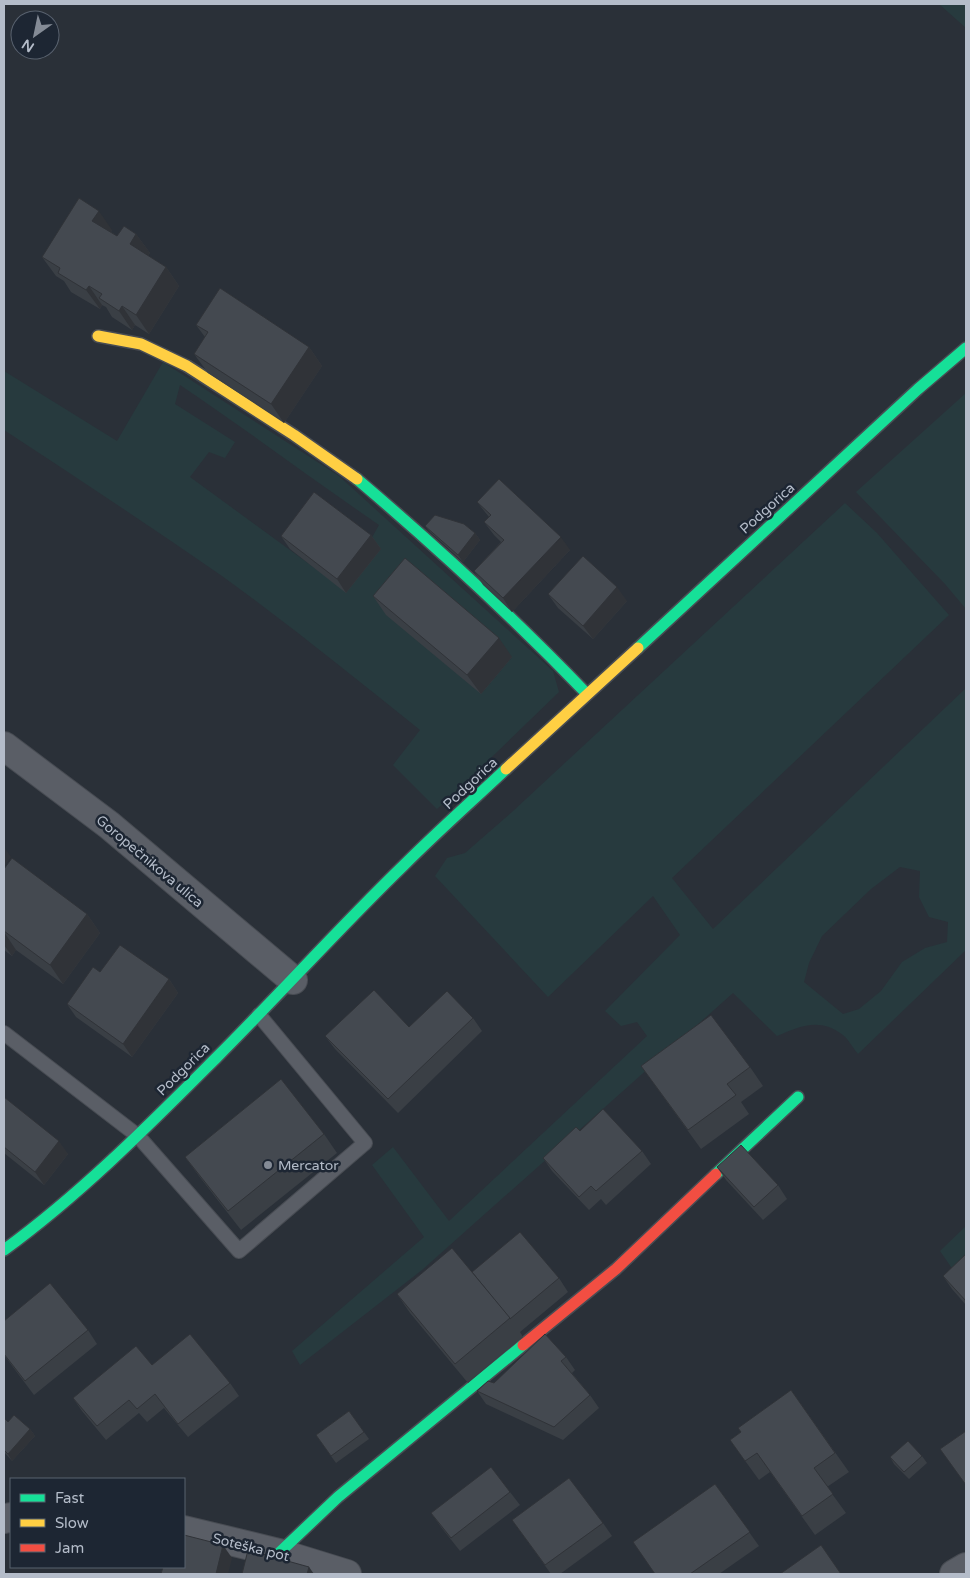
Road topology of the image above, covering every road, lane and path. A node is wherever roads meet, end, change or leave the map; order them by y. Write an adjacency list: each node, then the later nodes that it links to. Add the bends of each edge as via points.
1 (98, 336): 3 (main road, via 140,344 187,366 348,473 418,531 532,636)
2 (966, 348): 3 (main road, Podgorica)
3 (587, 694): 5 (main road, Podgorica, via 404,866)
4 (4, 746): 5 (street, Goropečnikova ulica, via 109,826)
5 (293, 980): 6 (main road, Podgorica)
6 (259, 1015): 9 (main road, Podgorica); 9 (lane, via 365,1143 239,1252)
7 (4, 1034): 9 (lane)
8 (798, 1097): 12 (main road, via 616,1269 338,1497)
9 (138, 1136): 10 (main road, Podgorica, via 79,1191)
10 (4, 1250)
11 (185, 1530): 12 (street, Soteška pot)
12 (279, 1553): 14 (street, Soteška pot)
13 (966, 1567): 15 (street)
14 (347, 1574)
15 (954, 1574)

